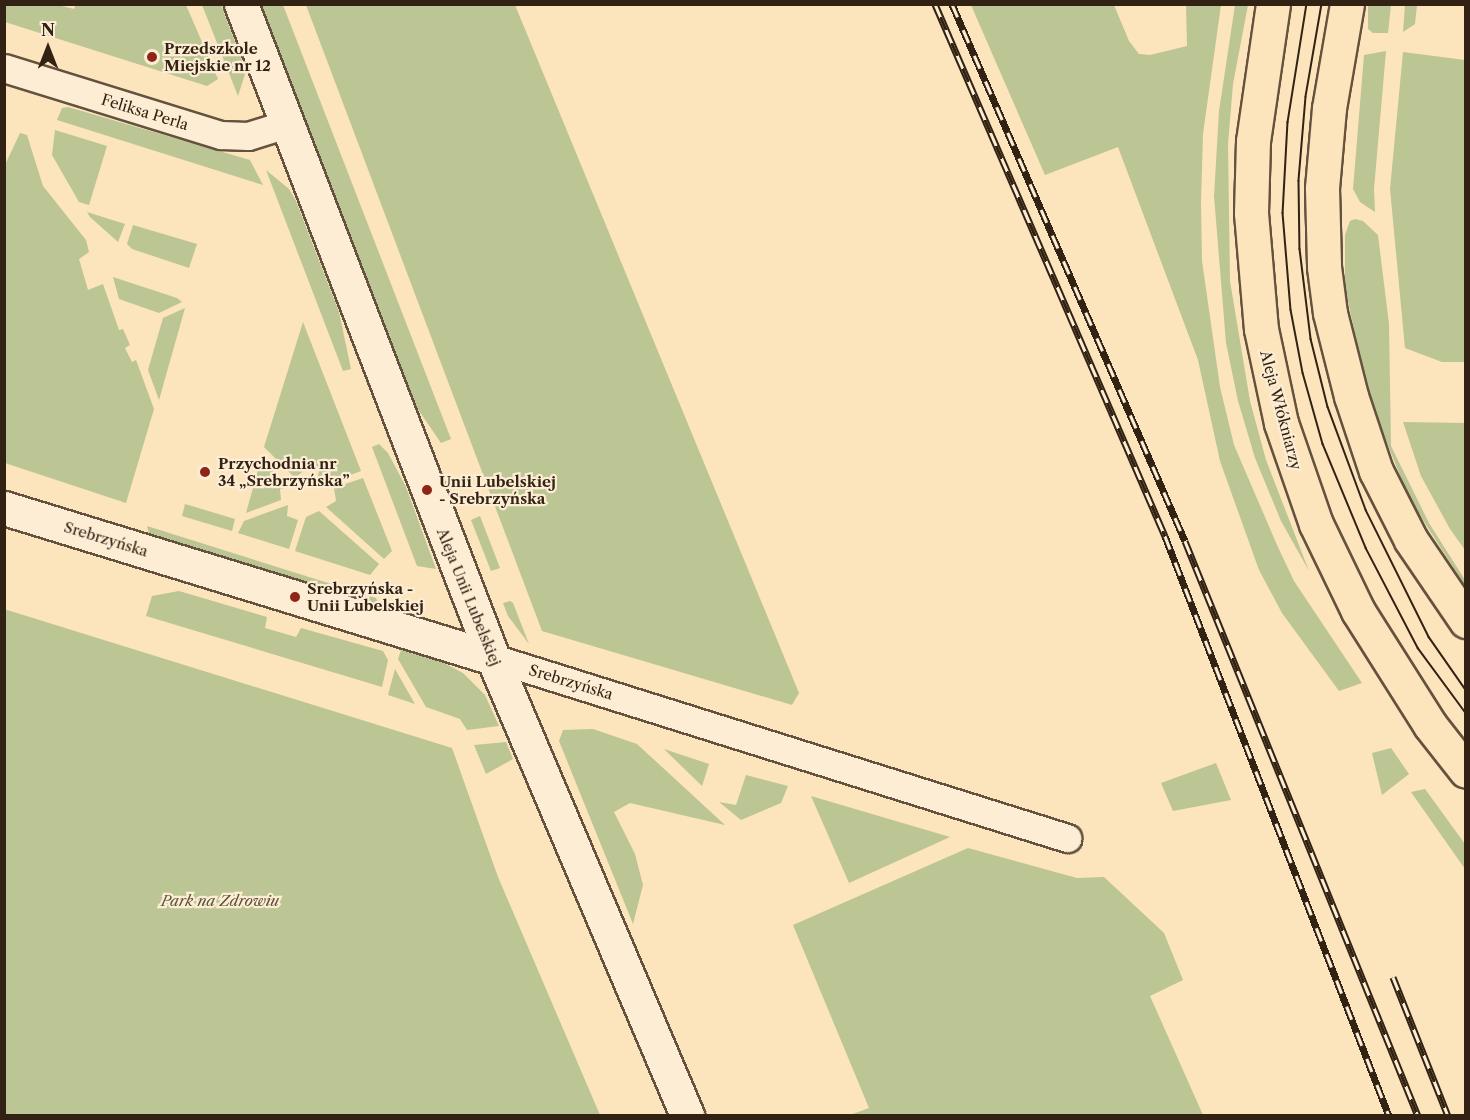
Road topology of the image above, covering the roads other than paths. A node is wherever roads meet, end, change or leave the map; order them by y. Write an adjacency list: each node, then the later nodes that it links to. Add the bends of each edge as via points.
1 (241, 4): 5 (street, Aleja Unii Lubelskiej)
2 (1273, 4): 9 (main road, Aleja Włókniarzy, via 1253,141 1251,213 1261,329 1281,423 1316,524 1358,611 1424,716)
3 (1347, 4): 7 (main road, via 1329,108 1322,188 1324,267 1330,313 1351,396 1376,471 1411,540)
4 (4, 68): 5 (street, Feliksa Perla, via 220,135 248,136)
5 (287, 124): 8 (street, Aleja Unii Lubelskiej)
6 (4, 508): 8 (street, Srebrzyńska)
7 (1466, 621)
8 (493, 658): 10 (street, Srebrzyńska); 11 (street, Aleja Unii Lubelskiej)
9 (1466, 771)
10 (1067, 838)
11 (687, 1116)

